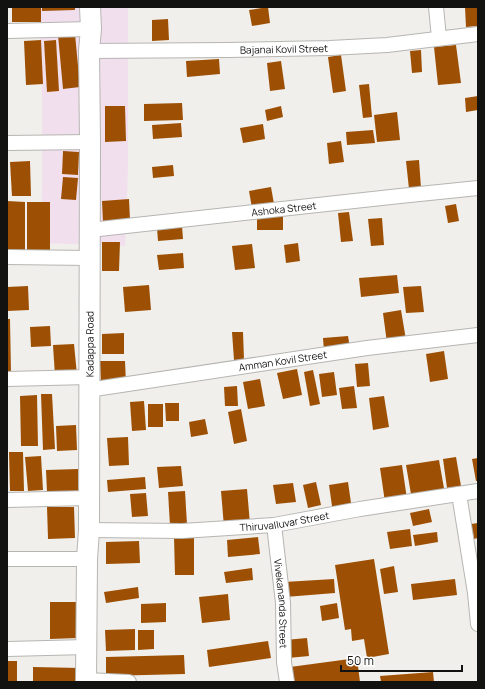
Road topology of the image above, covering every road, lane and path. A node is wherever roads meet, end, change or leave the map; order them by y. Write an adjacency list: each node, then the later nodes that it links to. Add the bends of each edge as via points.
1 (90, 7): 3 (main road, Kadappa Road)
2 (436, 7): 6 (street)
3 (91, 29): 4 (street); 7 (main road, Kadappa Road)
4 (7, 32)
5 (478, 34): 6 (street, Bajanai Kovil Street)
6 (439, 38): 7 (street, Bajanai Kovil Street, via 387,45 330,48)
7 (89, 51): 8 (main road, Kadappa Road)
8 (90, 142): 9 (street); 11 (main road, Kadappa Road)
9 (7, 143)
10 (478, 188): 11 (street, Ashoka Street)
11 (90, 230): 13 (main road, Kadappa Road)
12 (7, 257): 13 (street)
13 (89, 258): 16 (main road, Kadappa Road)
14 (478, 335): 16 (street, Amman Kovil Street)
15 (7, 379): 16 (street, Amman Kovil Street)
16 (88, 384): 19 (main road, Kadappa Road)
17 (478, 491): 18 (street, Thiruvalluvar Street)
18 (459, 494): 21 (street, Thiruvalluvar Street); 25 (street)
19 (88, 498): 20 (street); 22 (main road, Kadappa Road)
20 (7, 500)
21 (274, 525): 22 (street, Thiruvalluvar Street, via 182,531); 30 (street, Vivekananda Street, via 283,603)
22 (89, 530): 24 (main road, Kadappa Road)
23 (7, 559): 24 (street)
24 (87, 559): 26 (main road, Kadappa Road)
25 (478, 624)
26 (87, 647): 27 (street); 28 (main road, Kadappa Road)
27 (7, 649)
28 (86, 681): 29 (street)
29 (129, 682)
30 (286, 682)

